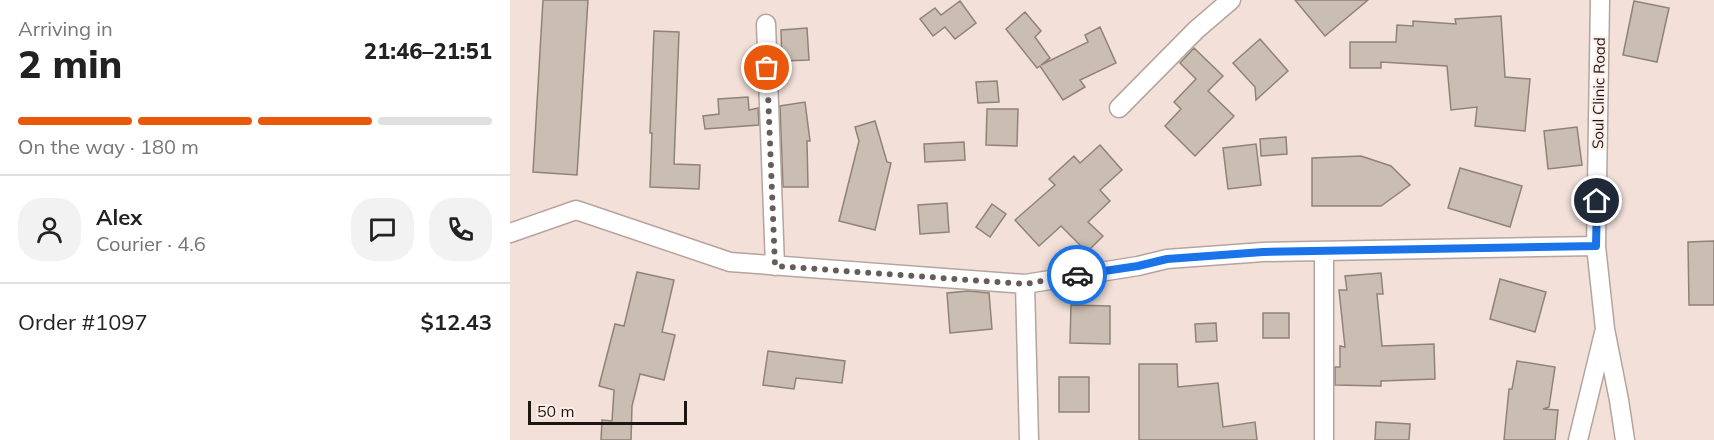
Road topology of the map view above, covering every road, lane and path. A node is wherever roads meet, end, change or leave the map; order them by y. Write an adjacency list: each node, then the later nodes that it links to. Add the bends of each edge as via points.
1 (1231, 0): 4 (street)
2 (1600, 0): 6 (street, Soul Clinic Road)
3 (766, 24): 8 (street)
4 (1119, 108)
5 (510, 233): 8 (street, via 576,210 730,262)
6 (1596, 246): 7 (street); 10 (street, Soul Clinic Road)
7 (1324, 252): 9 (street, via 1167,259); 12 (street)
8 (775, 266): 9 (street)
9 (1025, 284): 11 (street)
10 (1605, 329): 13 (street); 14 (street)
11 (1029, 440)
12 (1324, 440)
13 (1578, 440)
14 (1625, 440)

